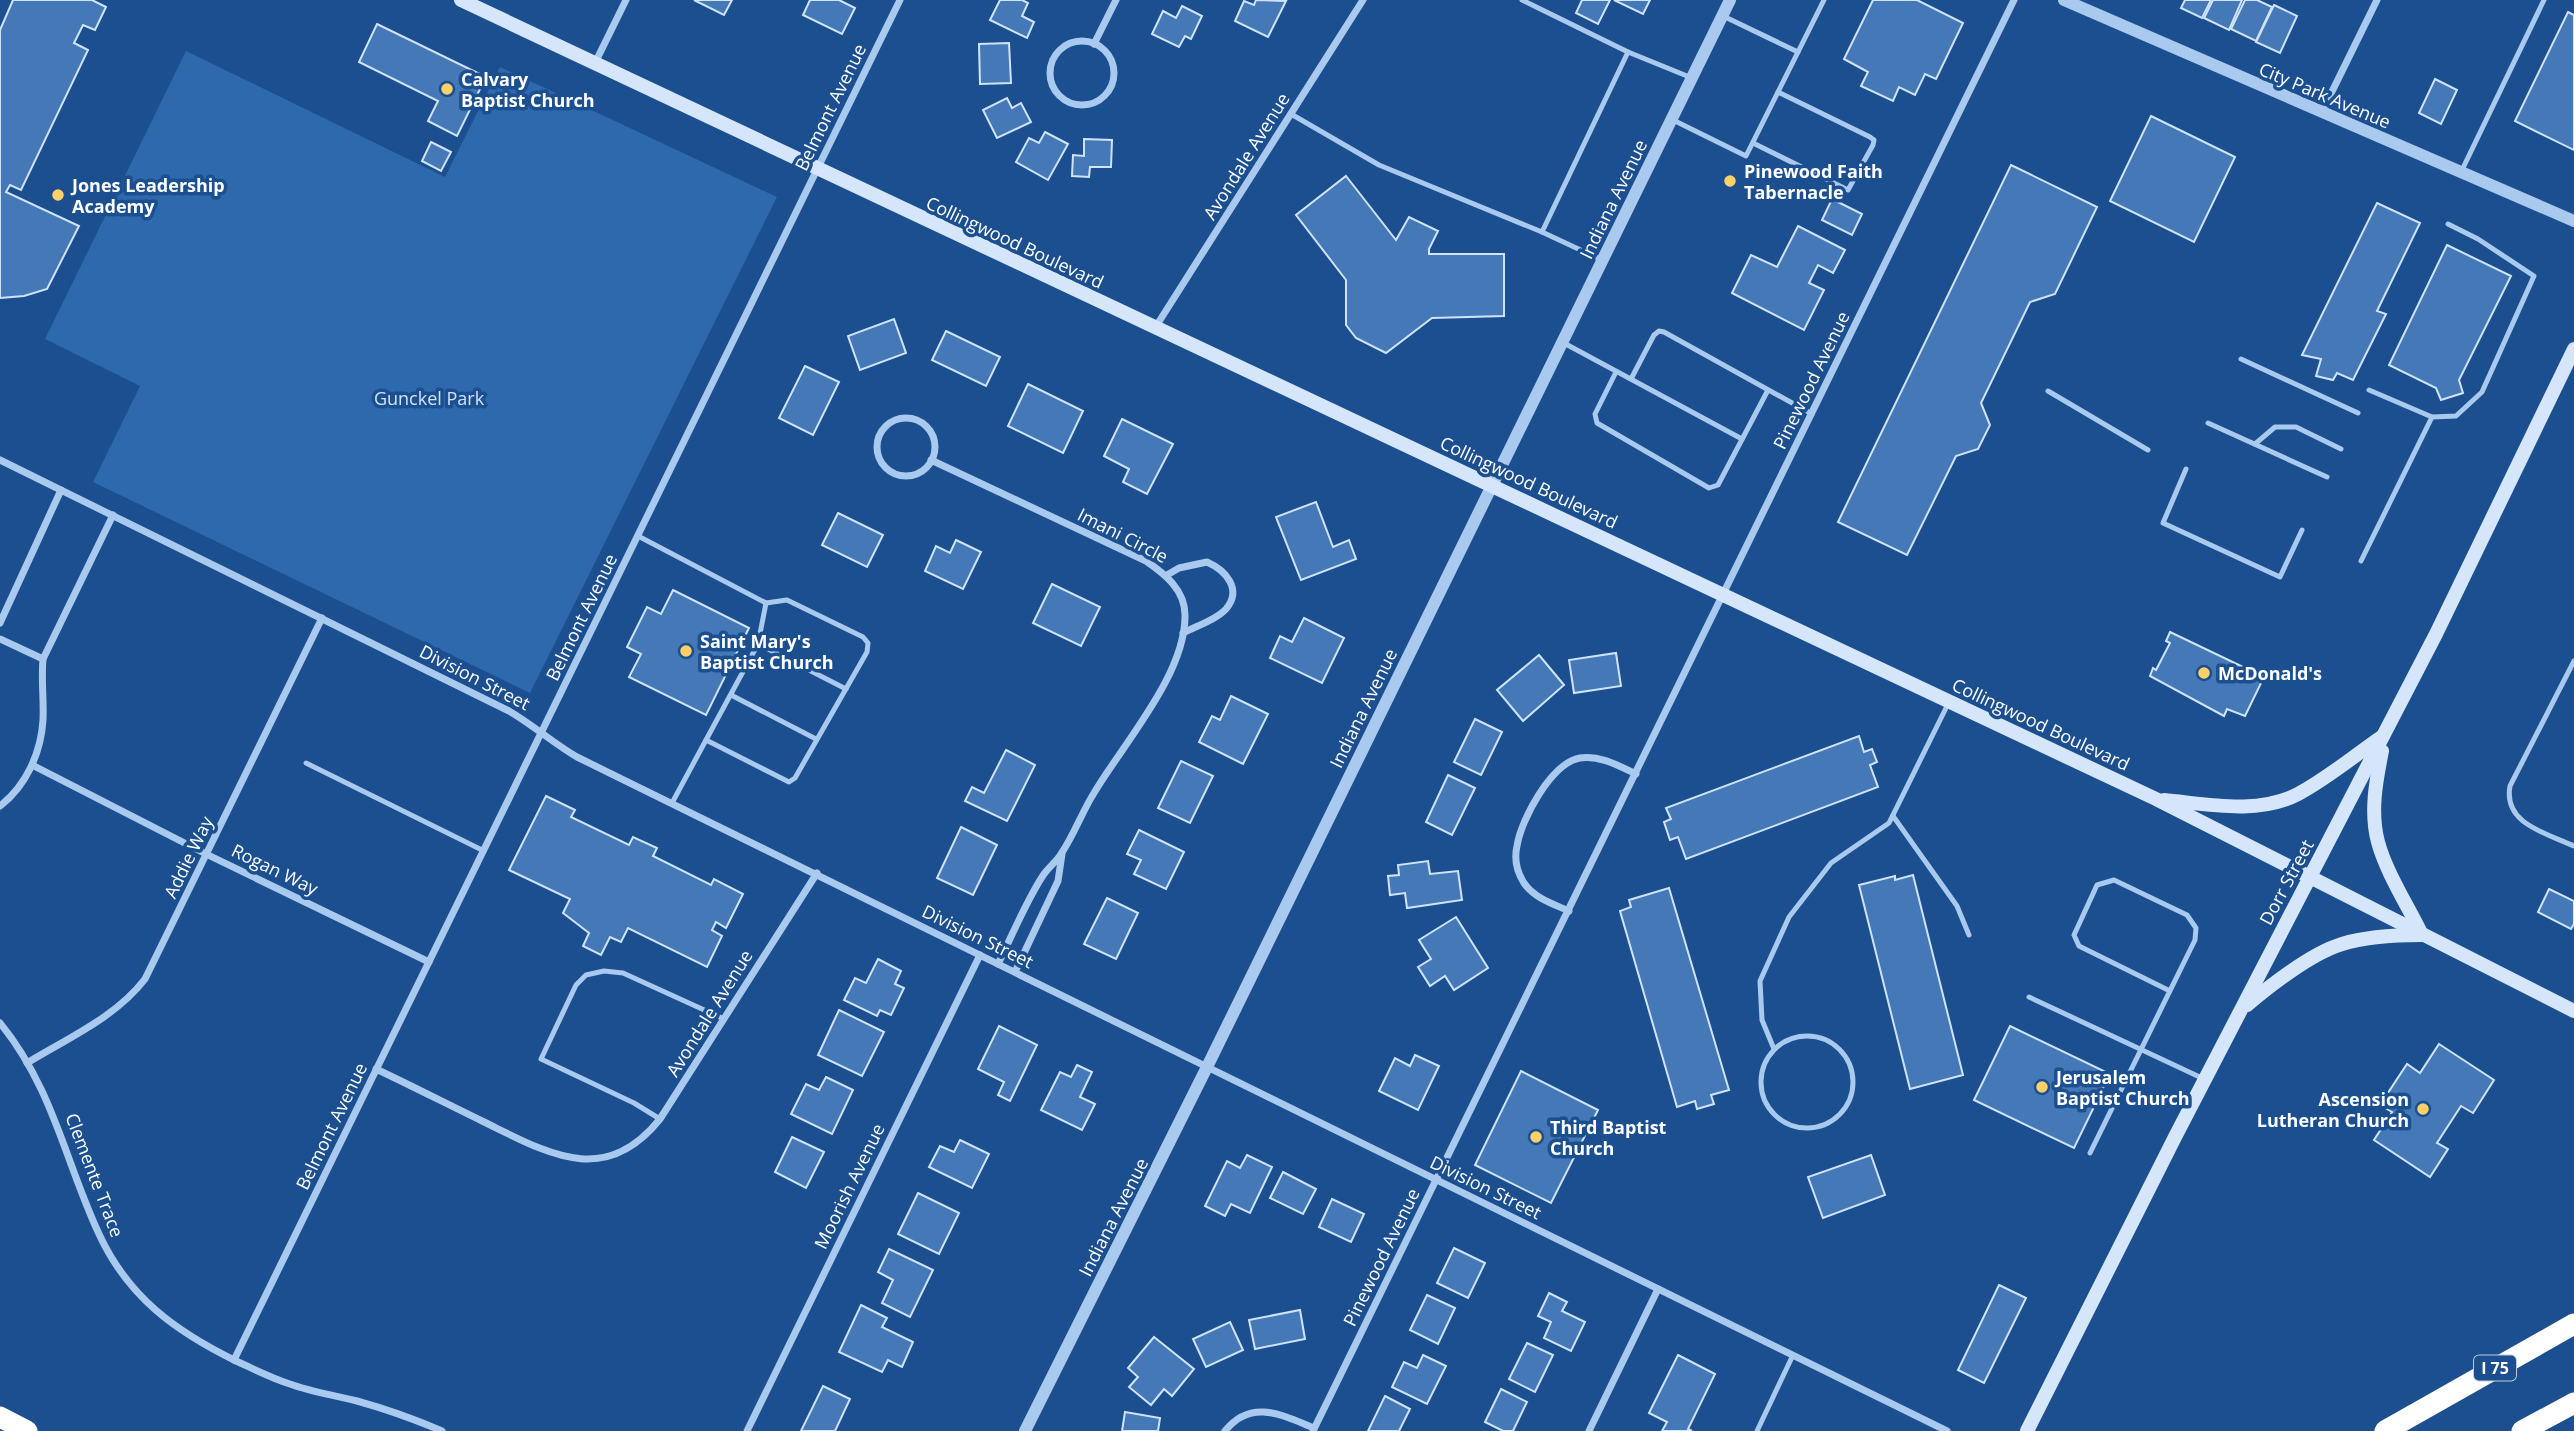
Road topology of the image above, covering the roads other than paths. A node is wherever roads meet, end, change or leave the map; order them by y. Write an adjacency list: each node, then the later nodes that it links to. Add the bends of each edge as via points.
1 (461, 0): 17 (main road, Collingwood Boulevard)
2 (626, 0): 17 (street)
3 (900, 0): 24 (street, Belmont Avenue)
4 (1115, 0): 14 (street)
5 (1363, 0): 21 (street, Avondale Avenue)
6 (1522, 0): 15 (lane)
7 (1730, 0): 13 (street, Indiana Avenue)
8 (1824, 0): 16 (lane)
9 (2014, 0): 40 (street, Pinewood Avenue)
10 (2064, 0): 20 (street, City Park Avenue)
11 (2377, 0): 20 (street)
12 (2544, 0): 25 (lane)
13 (1723, 16): 16 (lane); 18 (street, Indiana Avenue)
14 (1094, 44): 14 (street, via 1111,60 1112,86 1088,105 1072,104 1059,97 1051,84 1050,69 1063,47 1081,41)
15 (1628, 52): 18 (lane); 28 (lane)
16 (1798, 52): 19 (lane)
17 (595, 64): 24 (main road, Collingwood Boulevard)
18 (1692, 78): 22 (street, Indiana Avenue)
19 (1778, 92): 23 (lane); 23 (lane, via 1870,137 1873,145 1848,190)
20 (2322, 113): 25 (street, City Park Avenue)
21 (1291, 114): 28 (lane, via 1379,164); 30 (street, Avondale Avenue)
22 (1672, 119): 23 (lane, via 1743,155); 29 (street, Indiana Avenue)
23 (1753, 143)
24 (817, 170): 30 (main road, Collingwood Boulevard); 55 (street, Belmont Avenue)
25 (2461, 173): 26 (street, City Park Avenue)
26 (2574, 221)
27 (2448, 224): 41 (lane, via 2534,276 2482,392 2456,416)
28 (1542, 232): 29 (lane)
29 (1602, 260): 31 (street, Indiana Avenue)
30 (1155, 329): 51 (main road, Collingwood Boulevard)
31 (1562, 342): 34 (lane); 51 (street, Indiana Avenue)
32 (2574, 349): 71 (main road, Dorr Street)
33 (2241, 359): 39 (lane)
34 (1616, 372): 35 (lane); 43 (lane, via 1595,414 1597,423 1709,488 1718,485)
35 (1631, 379): 36 (lane, via 1659,331); 43 (lane)
36 (1768, 390): 40 (lane); 43 (lane)
37 (2369, 390): 41 (lane)
38 (2048, 391): 46 (lane)
39 (2358, 413)
40 (1812, 414): 58 (street, Pinewood Avenue)
41 (2432, 417): 56 (lane)
42 (2208, 423): 44 (lane)
43 (1742, 439)
44 (2255, 444): 45 (lane, via 2275,426 2296,427); 50 (lane)
45 (2341, 449)
46 (2148, 450)
47 (0, 460): 52 (street, Division Street)
48 (931, 460): 48 (street, via 934,443 928,428 918,421 895,420 879,435 880,459 898,475 920,472); 57 (street, Imani Circle)
49 (2186, 469): 54 (lane, via 2163,523 2280,577)
50 (2328, 477)
51 (1492, 485): 58 (main road, Collingwood Boulevard); 103 (street, Indiana Avenue)
52 (61, 490): 53 (street, Division Street); 61 (street)
53 (113, 515): 60 (street, Division Street); 65 (street)
54 (2302, 530)
55 (638, 536): 59 (lane); 70 (street, Belmont Avenue)
56 (2361, 561)
57 (1167, 575): 62 (street, Imani Circle, via 1183,604); 62 (street, via 1207,562 1232,584 1227,608)
58 (1723, 596): 69 (main road, Collingwood Boulevard); 76 (street, Pinewood Avenue)
59 (766, 603): 64 (lane); 67 (lane, via 787,600 863,637 867,652)
60 (322, 618): 70 (street, Division Street, via 509,711); 83 (street, Addie Way)
61 (0, 623)
62 (1183, 633): 84 (street, Imani Circle, via 1153,703 1094,792)
63 (0, 639): 65 (street)
64 (758, 644): 67 (lane); 68 (lane)
65 (43, 659): 75 (street, via 43,722)
66 (2574, 661): 81 (lane, via 2510,786 2508,799 2524,823)
67 (846, 689): 72 (lane)
68 (731, 695): 72 (lane); 73 (lane)
69 (1949, 702): 77 (main road, Collingwood Boulevard); 80 (lane)
70 (541, 733): 78 (street, Division Street, via 577,757); 82 (street, Belmont Avenue)
71 (2384, 735): 77 (main road, via 2296,795 2268,804 2220,806); 86 (main road, Dorr Street); 88 (main road, via 2374,793 2377,840)
72 (816, 739): 73 (lane, via 789,782)
73 (706, 740): 78 (lane)
74 (306, 763): 82 (lane)
75 (32, 765): 79 (street, via 12,797); 83 (street, Rogan Way)
76 (1636, 774): 87 (street, Pinewood Avenue); 87 (street, via 1604,760 1580,758 1561,766 1544,785 1520,833 1518,870 1531,892)
77 (2156, 799): 86 (main road, Collingwood Boulevard)
78 (672, 803): 85 (street, Division Street)
79 (0, 806)
80 (1893, 816): 89 (lane, via 1957,906); 100 (lane, via 1831,863 1789,918 1760,981 1762,1020)
81 (2574, 846)
82 (484, 851): 91 (street, Belmont Avenue)
83 (206, 854): 91 (street, Rogan Way); 102 (street, Addie Way, via 153,966 136,991 114,1010)
84 (1062, 854): 92 (street, Imani Circle, via 1044,874); 93 (street, Imani Circle, via 1058,881)
85 (817, 873): 90 (street, Division Street); 98 (street, Avondale Avenue)
86 (2310, 878): 88 (main road, Collingwood Boulevard); 96 (main road, Dorr Street)
87 (1569, 911): 108 (street, Pinewood Avenue)
88 (2422, 935): 96 (main road, via 2341,944 2272,984); 97 (main road, Collingwood Boulevard)
89 (1969, 936)
90 (979, 955): 92 (street, Division Street); 117 (street, Moorish Avenue)
91 (429, 962): 104 (street, Belmont Avenue)
92 (998, 964): 93 (street, Division Street)
93 (1015, 972): 103 (street, Division Street)
94 (2170, 991): 94 (lane, via 2195,940 2196,928 2187,915 2114,880 2097,885 2074,935 2079,946); 101 (lane)
95 (2029, 997): 101 (lane)
96 (2241, 1011): 105 (main road, Dorr Street)
97 (2574, 1011)
98 (724, 1018): 106 (street, Avondale Avenue); 106 (lane, via 616,971 586,975 576,985 541,1059)
99 (0, 1023): 102 (street, Clemente Trace)
100 (1774, 1049): 100 (lane, via 1761,1078 1769,1109 1795,1127 1826,1124 1839,1115 1848,1103 1853,1075 1840,1049 1821,1038 1800,1036)
101 (2141, 1051): 105 (lane); 107 (lane)
102 (27, 1063): 112 (street, Clemente Trace, via 55,1117 92,1219 117,1266 168,1322)
103 (1207, 1068): 108 (street, Division Street); 118 (street, Indiana Avenue)
104 (376, 1069): 106 (street, Avondale Avenue, via 545,1152 580,1159 614,1154 640,1139); 112 (street, Belmont Avenue)
105 (2205, 1080): 123 (main road, Dorr Street)
106 (660, 1119)
107 (2091, 1153)
108 (1437, 1180): 109 (street, Division Street); 115 (street, Pinewood Avenue)
109 (1658, 1289): 111 (street, Division Street); 120 (street)
110 (2574, 1324): 114 (highway, I 75)
111 (1793, 1355): 121 (lane); 122 (street, Division Street)
112 (234, 1360): 116 (street, Clemente Trace, via 290,1384 391,1411)
113 (2574, 1403): 126 (highway)
114 (2417, 1413): 124 (highway); 125 (highway, I 75)
115 (1313, 1430): 119 (street, Pinewood Avenue, via 1260,1411 1236,1419)
116 (442, 1431)
117 (747, 1431)
118 (1025, 1431)
119 (1225, 1431)
120 (1589, 1431)
121 (1757, 1431)
122 (1947, 1431)
123 (2027, 1431)
124 (2373, 1431)
125 (2385, 1431)
126 (2522, 1431)

